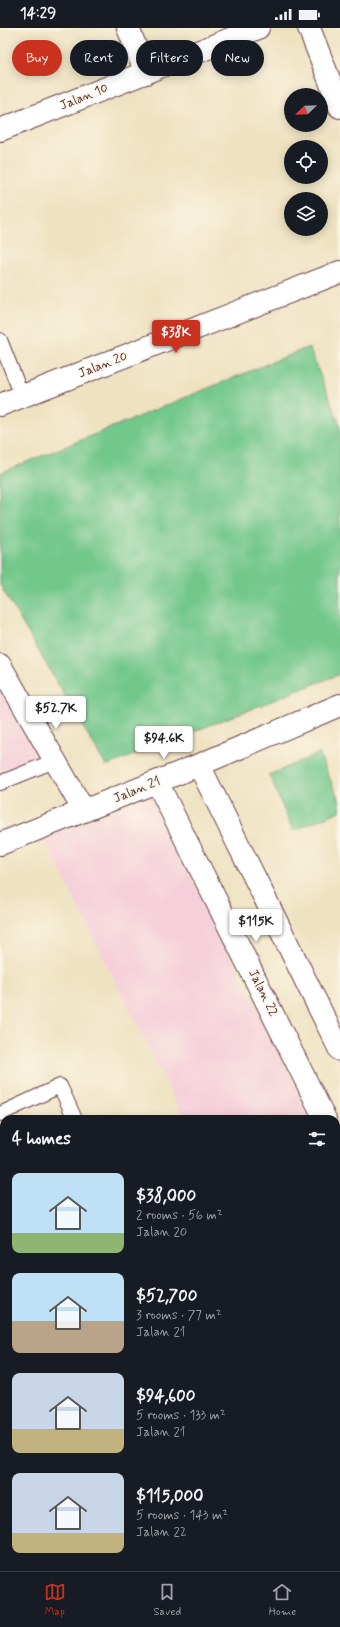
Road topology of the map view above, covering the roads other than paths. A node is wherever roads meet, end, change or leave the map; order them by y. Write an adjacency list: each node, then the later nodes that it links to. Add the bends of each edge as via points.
1 (128, 28): 4 (street)
2 (258, 28): 5 (street, Jalan 10)
3 (309, 28): 7 (street)
4 (136, 48)
5 (203, 50)
6 (138, 76): 8 (street, Jalan 10)
7 (340, 107)
8 (0, 130)
9 (340, 272): 11 (street, Jalan 20)
10 (0, 340): 11 (lane)
11 (22, 396): 12 (street, Jalan 20)
12 (0, 405)
13 (0, 665): 15 (street)
14 (340, 705): 16 (street, Jalan 21)
15 (54, 761): 18 (lane); 19 (street)
16 (199, 765): 17 (street, Jalan 21); 21 (street)
17 (157, 782): 19 (street, Jalan 21); 24 (street, Jalan 22)
18 (0, 783)
19 (84, 811): 20 (street, Jalan 21)
20 (0, 844)
21 (340, 1050)
22 (0, 1114): 23 (lane, via 60,1086)
23 (73, 1115)
24 (323, 1115)

